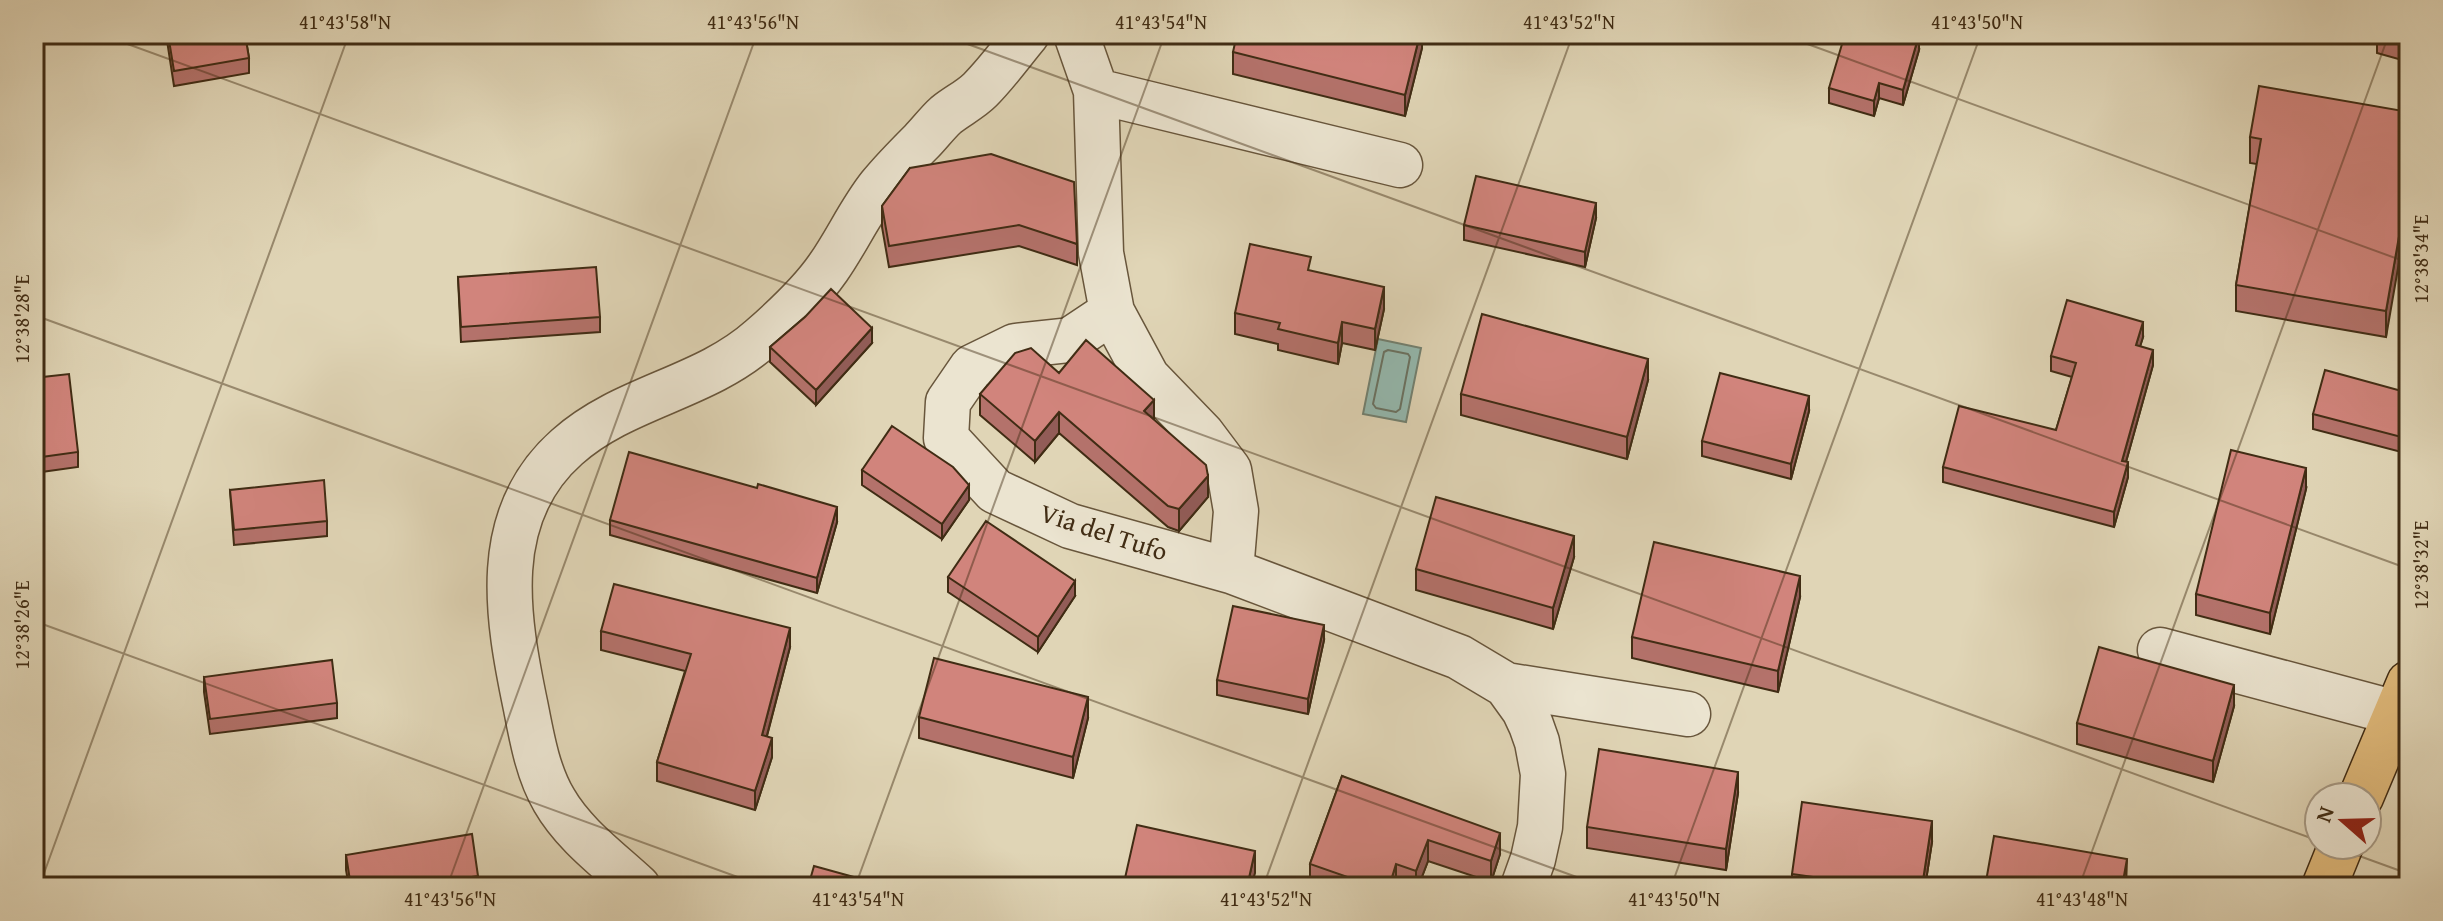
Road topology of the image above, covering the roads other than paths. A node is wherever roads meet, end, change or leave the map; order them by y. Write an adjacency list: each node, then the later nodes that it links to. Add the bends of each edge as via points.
1 (1027, 34): 13 (street, via 979,91 946,115 898,165 818,281 761,338 725,364 624,408 587,431 553,461 527,498 516,528 508,590 519,677 540,768 570,823)
2 (1076, 34): 3 (street)
3 (1096, 91): 4 (street); 5 (street, via 1101,253)
4 (1400, 165)
5 (1112, 312): 6 (street, via 1147,377 1229,470 1236,511); 6 (street, Via del Tufo, via 1070,340 1015,346 972,367 948,402 946,438 995,491 1070,526)
6 (1231, 571): 8 (street, Via del Tufo, via 1459,657)
7 (2160, 650): 9 (street)
8 (1506, 685): 10 (street); 14 (street, Via del Tufo, via 1531,725 1543,774 1540,827)
9 (2402, 698): 11 (main road)
10 (1688, 714)
11 (2368, 781)
12 (2335, 861): 15 (main road)
13 (638, 887)
14 (1523, 887)
15 (2324, 887)

